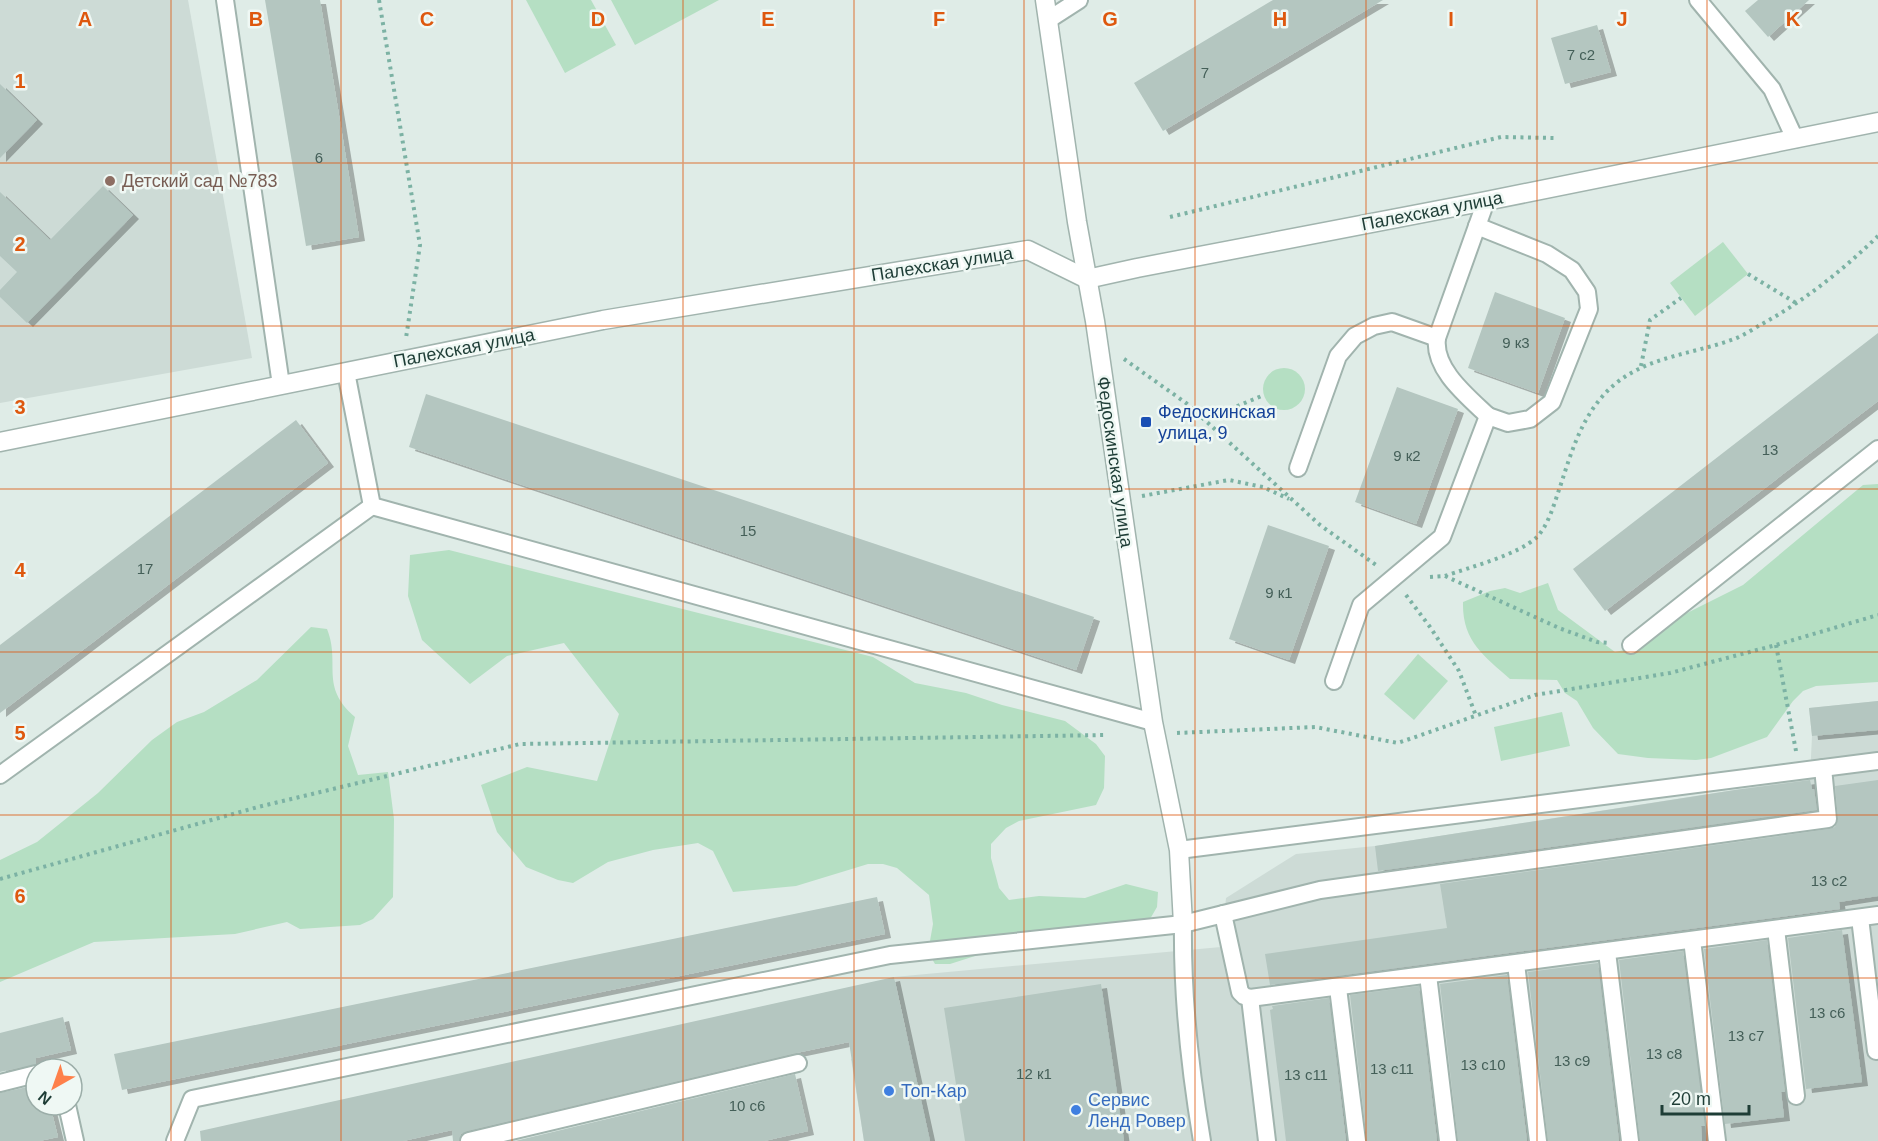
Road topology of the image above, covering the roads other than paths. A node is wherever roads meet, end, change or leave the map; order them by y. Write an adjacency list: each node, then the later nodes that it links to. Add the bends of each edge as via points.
1 (225, 0): 13 (lane)
2 (1045, 0): 5 (street, Федоскинская улица)
3 (1079, 0): 5 (lane)
4 (1698, 0): 7 (lane, via 1772,89)
5 (1048, 20): 10 (street, Федоскинская улица)
6 (1878, 122): 7 (street, Палехская улица)
7 (1795, 139): 8 (street, Палехская улица)
8 (1486, 201): 9 (lane); 10 (street, Палехская улица)
9 (1477, 226): 11 (lane); 14 (lane, via 1547,254 1572,270 1587,292 1589,309 1552,402 1530,418 1508,423)
10 (1087, 279): 12 (street, Палехская улица, via 1028,250 603,320); 21 (street, Федоскинская улица)
11 (1437, 338): 14 (lane, via 1435,350 1446,372); 17 (lane, via 1392,322 1355,336 1338,356)
12 (346, 372): 13 (street, Палехская улица); 18 (lane)
13 (281, 385): 15 (street, Палехская улица)
14 (1488, 416): 20 (lane, via 1442,537 1361,605)
15 (0, 442)
16 (1878, 449): 19 (lane)
17 (1298, 468)
18 (372, 507): 21 (lane); 24 (lane)
19 (1631, 645)
20 (1334, 681)
21 (1154, 728): 25 (street, Федоскинская улица)
22 (1878, 761): 23 (lane)
23 (1823, 768): 25 (lane); 26 (lane, via 1827,819 1320,890)
24 (0, 775)
25 (1179, 850): 29 (street, Федоскинская улица)
26 (1223, 914): 29 (lane); 36 (lane, via 1240,992)
27 (1878, 915): 28 (lane)
28 (1860, 918): 30 (lane); 37 (lane)
29 (1183, 924): 44 (lane, via 890,955 192,1099); 46 (lane, via 1193,1087)
30 (1776, 929): 31 (lane); 41 (lane)
31 (1692, 940): 32 (lane); 52 (lane)
32 (1607, 952): 33 (lane); 51 (lane)
33 (1516, 964): 34 (lane); 50 (lane)
34 (1428, 975): 35 (lane); 49 (lane)
35 (1338, 988): 36 (lane); 48 (lane)
36 (1250, 998): 47 (lane)
37 (1876, 1051)
38 (798, 1063): 45 (lane)
39 (24, 1077): 40 (lane)
40 (0, 1083)
41 (1796, 1096)
42 (70, 1117): 43 (lane)
43 (75, 1141)
44 (175, 1141)
45 (469, 1141)
46 (1202, 1141)
47 (1267, 1141)
48 (1357, 1141)
49 (1448, 1141)
50 (1538, 1141)
51 (1630, 1141)
52 (1717, 1141)

